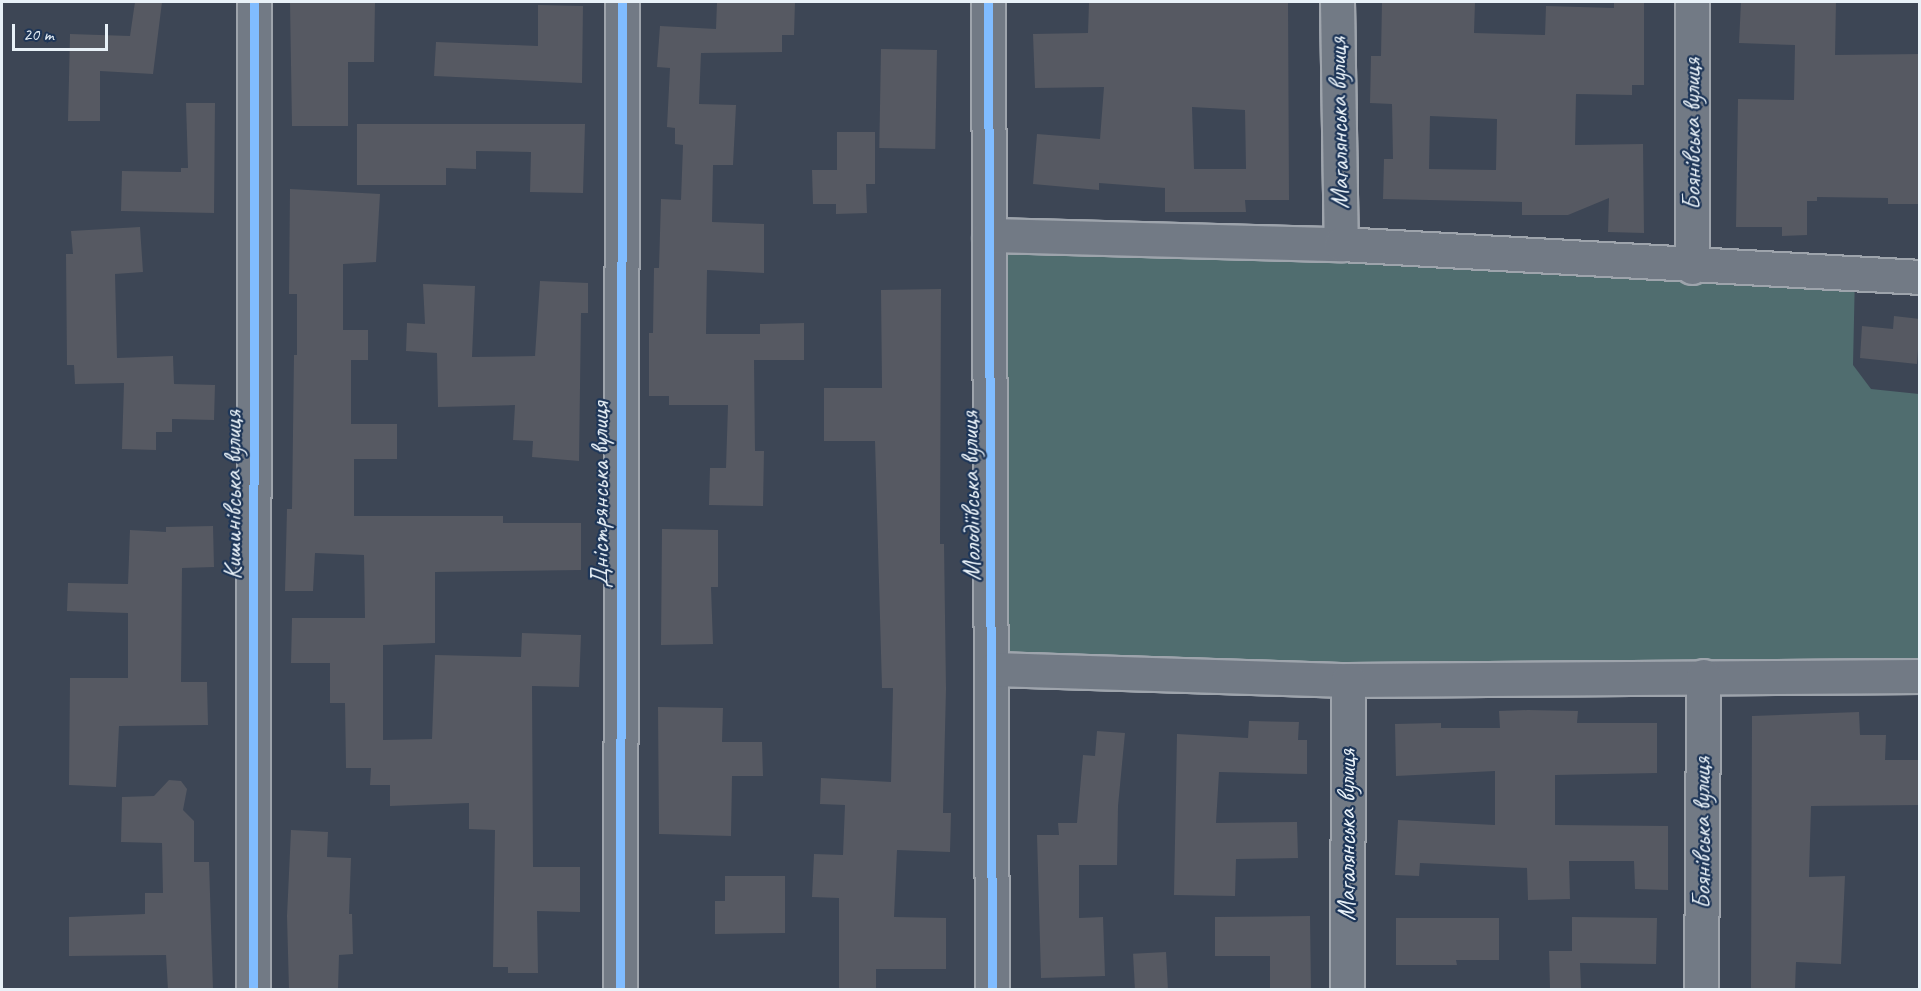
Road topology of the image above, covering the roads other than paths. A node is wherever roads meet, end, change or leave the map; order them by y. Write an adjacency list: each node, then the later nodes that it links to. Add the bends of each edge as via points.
1 (254, 2): 14 (street, Кишинівська вулиця)
2 (622, 2): 15 (street, Дністрянська вулиця)
3 (988, 2): 6 (street, Молодіївська вулиця)
4 (1337, 2): 7 (street, Магалянська вулиця)
5 (1692, 2): 8 (street, Боянівська вулиця)
6 (989, 235): 7 (street); 10 (street, Молодіївська вулиця)
7 (1341, 244): 8 (street)
8 (1692, 267): 9 (street)
9 (1920, 277)
10 (994, 669): 13 (street); 16 (street, Молодіївська вулиця)
11 (1703, 676): 12 (street); 13 (street); 18 (street, Боянівська вулиця)
12 (1920, 676)
13 (1348, 680): 17 (street, Магалянська вулиця)
14 (253, 990)
15 (620, 990)
16 (992, 990)
17 (1347, 990)
18 (1701, 990)

